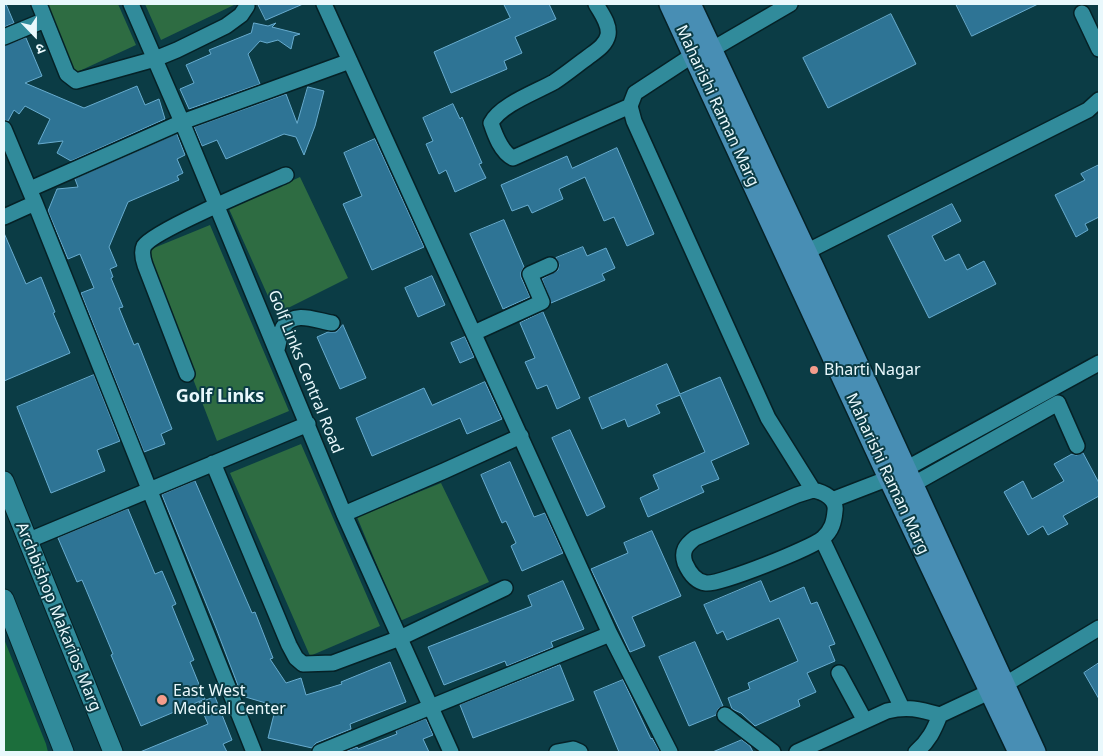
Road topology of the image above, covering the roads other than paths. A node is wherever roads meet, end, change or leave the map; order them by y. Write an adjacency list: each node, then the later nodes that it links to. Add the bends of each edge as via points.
1 (39, 4): 10 (street)
2 (131, 4): 14 (street, Golf Links Central Road)
3 (246, 4): 14 (street, via 241,14 226,26)
4 (324, 4): 15 (street)
5 (596, 4): 17 (street, via 607,24 606,42 556,81 494,117 491,124 504,150 513,158)
6 (670, 4): 13 (main road, Maharishi Raman Marg)
7 (690, 4): 13 (main road, Maharishi Raman Marg)
8 (790, 4): 13 (street)
9 (1082, 13): 12 (street)
10 (45, 20): 11 (street); 14 (street, via 67,74 76,81)
11 (4, 37)
12 (1099, 49)
13 (702, 52): 17 (street, via 635,93); 24 (main road, Maharishi Raman Marg); 35 (main road, Maharishi Raman Marg)
14 (155, 60): 18 (street, Golf Links Central Road)
15 (350, 61): 18 (street); 27 (street)
16 (1099, 100): 24 (street, via 1088,110)
17 (630, 106): 38 (street, via 768,418)
18 (182, 122): 21 (street); 22 (street, Golf Links Central Road)
19 (4, 129): 21 (street)
20 (286, 175): 22 (street)
21 (32, 196): 23 (street); 37 (street)
22 (217, 206): 28 (street, Golf Links Central Road); 30 (street, via 154,238 144,246 142,255)
23 (4, 217)
24 (806, 252): 35 (main road, Maharishi Raman Marg)
25 (550, 265): 27 (street, via 530,274 542,302)
26 (332, 323): 28 (street, via 304,317 294,319 284,326)
27 (474, 333): 32 (street)
28 (277, 349): 31 (street, Golf Links Central Road)
29 (1099, 363): 35 (street)
30 (187, 374)
31 (308, 424): 34 (street); 40 (street, Golf Links Central Road)
32 (521, 436): 40 (street); 46 (street)
33 (1077, 446): 35 (street, via 1058,404)
34 (213, 463): 37 (street); 47 (street, via 296,658 303,664 333,664)
35 (902, 477): 39 (street); 49 (main road, Maharishi Raman Marg)
36 (4, 481): 42 (street, Archbishop Makarios Marg)
37 (150, 489): 42 (street); 57 (street)
38 (813, 490): 39 (street); 41 (street, via 695,538 685,545 683,556 687,568 697,580 707,584 740,575)
39 (832, 500): 41 (street, via 836,508 832,528)
40 (344, 514): 47 (street, Golf Links Central Road)
41 (822, 539): 51 (street)
42 (26, 541): 56 (street, Archbishop Makarios Marg)
43 (505, 588): 47 (street)
44 (4, 599): 55 (street)
45 (1099, 628): 49 (street)
46 (610, 634): 50 (street); 62 (street)
47 (400, 638): 50 (street, Golf Links Central Road)
48 (839, 674): 54 (street)
49 (997, 688): 52 (street); 66 (main road, Maharishi Raman Marg); 67 (main road, Maharishi Raman Marg)
50 (431, 706): 58 (street); 59 (street, Golf Links Central Road)
51 (902, 708): 52 (street); 54 (street)
52 (940, 714): 65 (street, via 933,733)
53 (725, 715): 63 (street)
54 (866, 721): 64 (street)
55 (64, 752)
56 (113, 752)
57 (254, 752)
58 (320, 752)
59 (451, 752)
60 (557, 752): 61 (street, via 573,749)
61 (580, 752)
62 (670, 752)
63 (772, 752)
64 (797, 752)
65 (916, 752)
66 (1019, 752)
67 (1035, 752)

